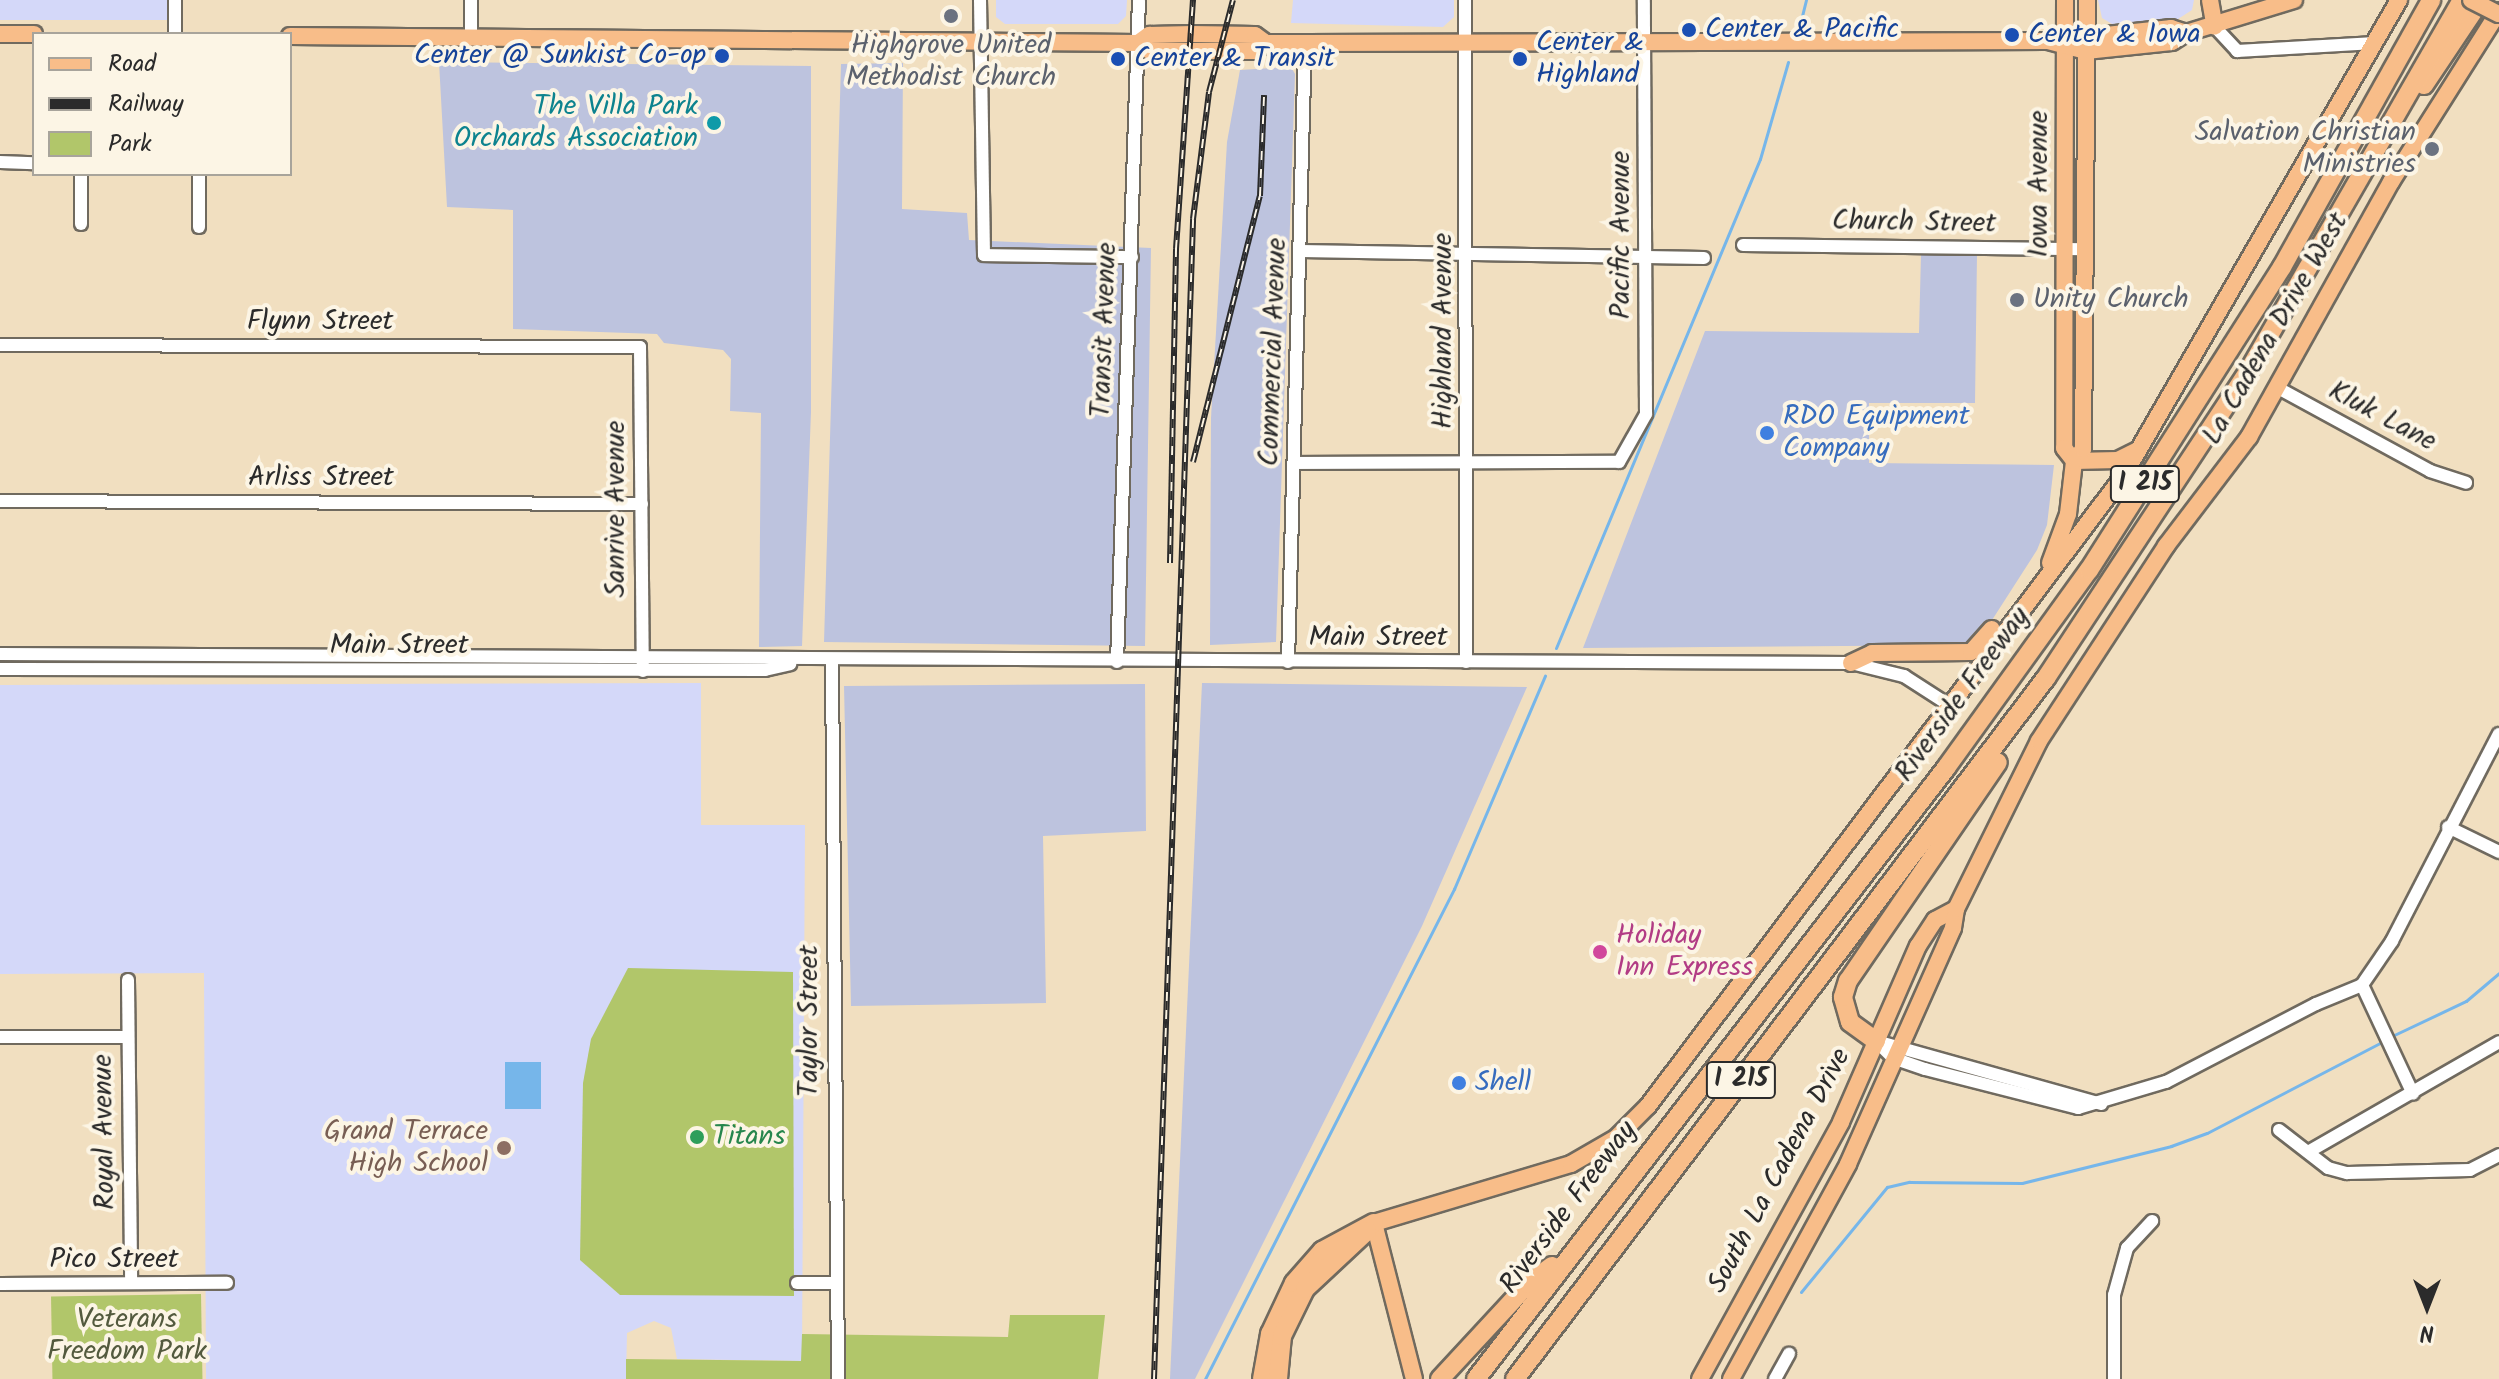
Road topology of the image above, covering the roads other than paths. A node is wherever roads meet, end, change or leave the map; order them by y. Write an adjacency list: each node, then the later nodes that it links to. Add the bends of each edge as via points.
1 (175, 0): 19 (street)
2 (471, 0): 25 (street)
3 (980, 0): 26 (street)
4 (1139, 0): 28 (street, Transit Avenue)
5 (1465, 0): 30 (street, Highland Avenue)
6 (1644, 0): 27 (street, Pacific Avenue)
7 (2065, 0): 32 (main road, Iowa Avenue)
8 (2087, 0): 23 (main road, Iowa Avenue)
9 (2210, 0): 18 (main road)
10 (2250, 0): 16 (main road)
11 (2399, 0): 31 (main road)
12 (2431, 0): 92 (highway, Riverside Freeway / I 215, via 2282,267 2089,570 1946,768)
13 (2462, 0): 34 (highway, Riverside Freeway / I 215)
14 (2471, 0): 17 (main road, bridge)
15 (2481, 0): 34 (highway, via 2439,68)
16 (2289, 2): 18 (main road)
17 (2499, 12): 51 (main road, La Cadena Drive West, via 2391,182)
18 (2215, 27): 20 (main road); 31 (street, via 2237,51)
19 (175, 32)
20 (2186, 33): 23 (main road, via 2171,28); 33 (main road, via 2172,42)
21 (0, 34): 22 (main road)
22 (32, 34)
23 (2087, 34): 32 (main road); 33 (main road, Iowa Avenue)
24 (292, 36): 25 (main road)
25 (471, 38): 26 (main road)
26 (980, 42): 28 (main road); 46 (street, via 984,255)
27 (1643, 42): 30 (main road); 32 (main road); 47 (street, Pacific Avenue)
28 (1138, 43): 29 (main road, via 1150,51 1255,51 1266,43); 46 (street, Transit Avenue)
29 (1305, 43): 30 (main road); 44 (street, Commercial Avenue)
30 (1465, 43): 45 (street, Highland Avenue)
31 (2375, 43): 52 (main road)
32 (2065, 44): 33 (main road); 42 (main road, Iowa Avenue)
33 (2086, 51): 43 (main road, Iowa Avenue)
34 (2404, 107): 72 (highway, Riverside Freeway / I 215, via 2248,372)
35 (0, 162): 36 (street)
36 (32, 163)
37 (81, 176): 39 (street)
38 (199, 176): 40 (street)
39 (81, 224)
40 (199, 227)
41 (1743, 245): 42 (street, Church Street)
42 (2067, 248): 43 (street, Church Street); 53 (main road, Iowa Avenue, via 2064,448)
43 (2085, 249): 53 (main road, Iowa Avenue, via 2083,449)
44 (1301, 251): 45 (street); 55 (street, Commercial Avenue)
45 (1467, 253): 47 (street); 54 (street, Highland Avenue)
46 (1132, 257): 65 (street, Transit Avenue)
47 (1647, 257): 48 (street); 54 (street, Pacific Avenue, via 1646,414 1619,462)
48 (1704, 258)
49 (0, 345): 50 (street, Flynn Street)
50 (640, 347): 58 (street, Sanrive Avenue)
51 (2278, 388): 56 (street, Kluk Lane, via 2430,471); 69 (main road, La Cadena Drive West, via 2249,437)
52 (2139, 449): 53 (main road, via 2118,460); 59 (main road, via 2078,540)
53 (2074, 461): 59 (main road, Iowa Avenue, via 2068,514)
54 (1469, 462): 55 (street); 67 (street, Highland Avenue)
55 (1295, 463): 66 (street, Commercial Avenue)
56 (2466, 483)
57 (0, 501): 58 (street, Arliss Street)
58 (642, 504): 62 (street, Sanrive Avenue)
59 (2043, 579): 60 (main road)
60 (2027, 600): 68 (main road, via 2005,612 1971,652 1872,653); 73 (main road)
61 (0, 654): 62 (street, Main Street)
62 (643, 656): 63 (street, Main Street); 71 (street, Sanrive Avenue)
63 (797, 662): 64 (street, Main Street); 71 (street, Main Street, via 765,670)
64 (832, 662): 65 (street, Main Street); 96 (street, Taylor Street)
65 (1117, 662): 66 (street, Main Street)
66 (1288, 662): 67 (street, Main Street)
67 (1466, 662): 68 (street, Main Street)
68 (1851, 663): 73 (street, Main Street, via 1904,676)
69 (2085, 666): 78 (main road, South La Cadena Drive, via 2039,741)
70 (0, 669): 71 (street, Main Street)
71 (643, 671)
72 (2046, 678): 83 (highway, via 2034,709 1848,981 1843,997 1850,1022); 105 (highway, Riverside Freeway / I 215)
73 (1949, 705): 91 (main road, via 1634,1122 1571,1164)
74 (2499, 734): 75 (street)
75 (2494, 753): 76 (street)
76 (2448, 827): 77 (street); 80 (street, via 2392,941)
77 (2499, 852)
78 (1956, 909): 83 (main road, South La Cadena Drive, via 1935,920 1918,946); 85 (main road, South La Cadena Drive, via 1953,928)
79 (128, 980): 82 (street, Royal Avenue)
80 (2362, 985): 85 (street, via 2166,1082 2078,1108); 86 (street)
81 (0, 1037): 82 (street)
82 (128, 1037): 93 (street, Royal Avenue)
83 (1876, 1041): 85 (street); 106 (main road, South La Cadena Drive, via 1821,1161)
84 (2499, 1042): 86 (street)
85 (1896, 1051): 107 (main road, South La Cadena Drive, via 1848,1164)
86 (2413, 1094): 88 (street)
87 (2279, 1130): 88 (street)
88 (2308, 1152): 89 (street, via 2328,1168 2376,1176 2470,1170)
89 (2499, 1155)
90 (2152, 1221): 109 (street, via 2127,1248 2114,1295)
91 (1374, 1223): 100 (highway, via 1322,1251 1294,1283 1270,1334); 101 (highway, via 1305,1289 1282,1336); 102 (main road)
92 (1567, 1255): 103 (highway, via 1528,1284); 104 (highway, Riverside Freeway / I 215)
93 (131, 1283): 94 (street, Pico Street); 97 (street, Pico Street)
94 (227, 1283)
95 (797, 1283): 96 (street)
96 (835, 1283): 99 (street, Taylor Street)
97 (0, 1284)
98 (1789, 1354): 108 (street)
99 (838, 1379)
100 (1262, 1379)
101 (1278, 1379)
102 (1414, 1379)
103 (1440, 1379)
104 (1476, 1379)
105 (1515, 1379)
106 (1700, 1379)
107 (1731, 1379)
108 (1775, 1379)
109 (2114, 1379)

